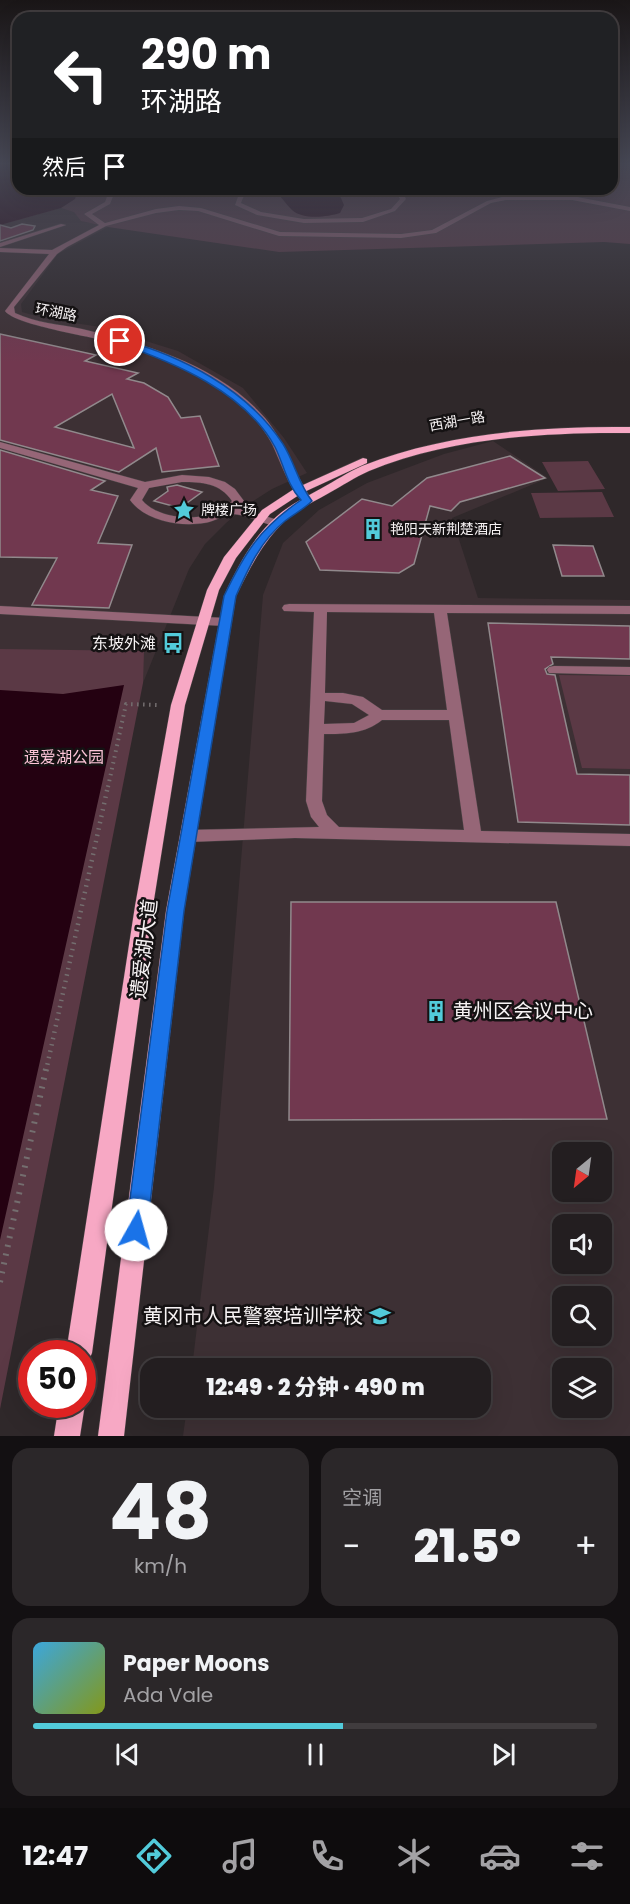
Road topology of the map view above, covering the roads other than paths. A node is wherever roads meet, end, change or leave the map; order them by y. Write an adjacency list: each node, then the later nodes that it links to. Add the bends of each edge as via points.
1 (50, 229): 5 (lane)
2 (96, 229): 7 (lane, 环湖路)
3 (263, 229): 4 (lane, 环湖路, via 279,234 401,237)
4 (439, 229)
5 (0, 245)
6 (0, 250): 7 (lane)
7 (54, 252): 12 (lane, 环湖路, via 10,307 12,315 133,345 221,387 250,408 266,426)
8 (630, 423): 12 (main road, 西湖一路, via 511,428 424,443 358,462)
9 (630, 430): 12 (main road, 西湖一路, via 493,438 430,450 365,469)
10 (0, 446): 11 (lane)
11 (145, 486): 13 (lane, via 166,479 215,482 234,493 238,501); 13 (lane, via 136,500 139,506 164,516 199,520)
12 (302, 496): 14 (main road, 遗爱湖大道)
13 (231, 510): 14 (lane)
14 (268, 521): 20 (main road, 遗爱湖大道, via 230,557); 21 (main road, 遗爱湖大道, via 230,596)
15 (289, 608): 16 (lane)
16 (321, 608): 17 (lane); 24 (lane)
17 (440, 608): 19 (lane); 26 (lane)
18 (0, 610): 20 (lane)
19 (630, 610)
20 (203, 621): 21 (lane); 32 (main road, 遗爱湖大道, via 178,705 144,906)
21 (225, 622): 29 (main road, 遗爱湖大道)
22 (554, 670): 23 (lane)
23 (630, 671)
24 (318, 697): 25 (lane, via 348,697 367,704); 27 (lane)
25 (378, 715): 26 (lane); 27 (lane, via 367,725)
26 (456, 715): 30 (lane)
27 (317, 729): 28 (lane, via 314,801 319,817)
28 (335, 833): 29 (lane); 30 (lane)
29 (188, 836): 35 (main road, 遗爱湖大道, via 175,911)
30 (473, 836): 31 (lane)
31 (630, 840)
32 (81, 1340)
33 (70, 1418): 34 (main road)
34 (67, 1436)
35 (111, 1436)

